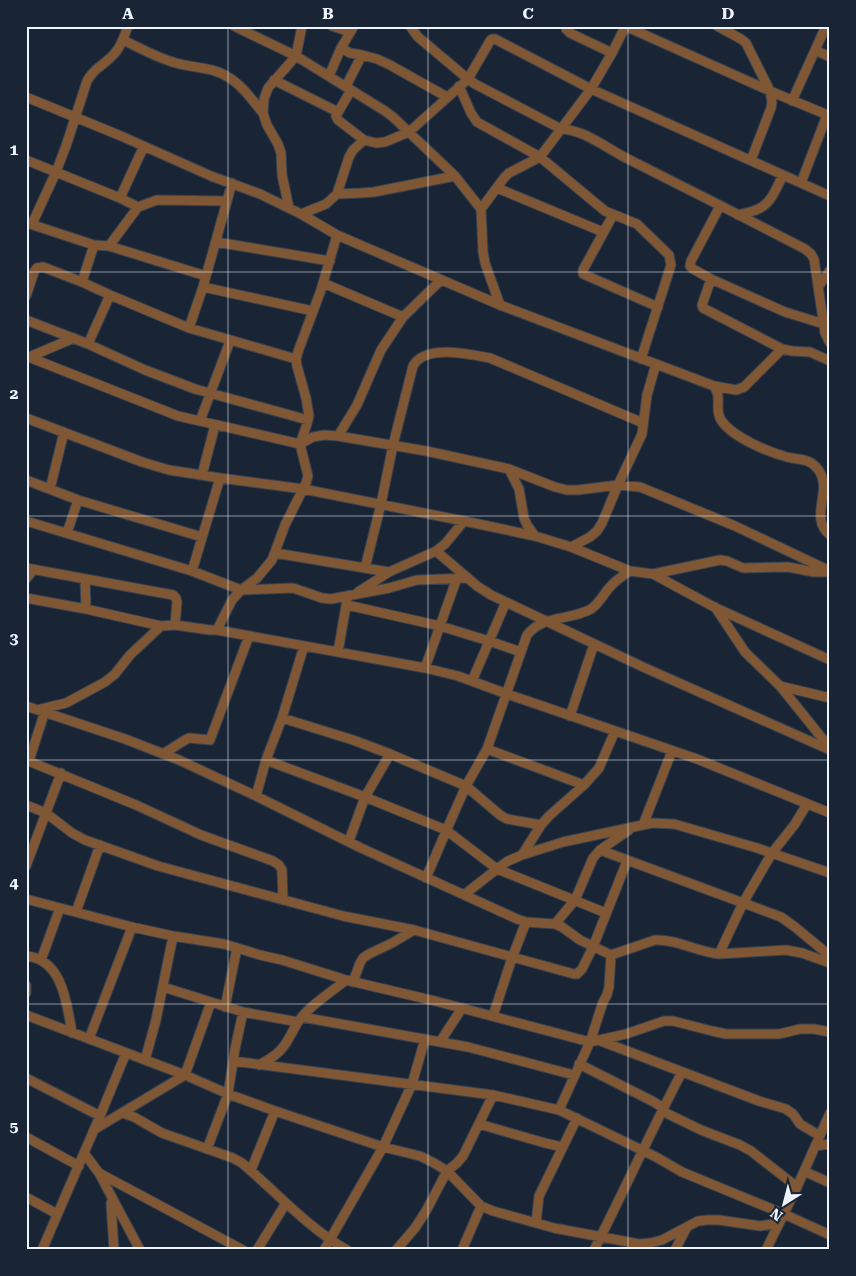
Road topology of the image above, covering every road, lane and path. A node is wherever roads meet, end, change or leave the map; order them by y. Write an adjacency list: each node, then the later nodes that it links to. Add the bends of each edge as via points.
1 (128, 26): 11 (street)
2 (234, 26): 16 (street)
3 (302, 26): 16 (street)
4 (332, 26): 10 (street)
5 (410, 26): 19 (street)
6 (566, 26): 14 (street, via 570,33)
7 (625, 26): 14 (street); 24 (street)
8 (717, 26): 24 (street, via 746,43)
9 (826, 26): 13 (street)
10 (352, 29): 12 (street)
11 (123, 40): 29 (street, via 165,60 229,77); 31 (street, via 115,54 92,72)
12 (341, 48): 15 (street); 18 (street)
13 (815, 50): 17 (street); 27 (street)
14 (612, 53): 23 (street)
15 (362, 55): 22 (street); 26 (street, via 390,65)
16 (296, 56): 18 (street); 20 (street)
17 (830, 56)
18 (329, 76): 22 (street)
19 (468, 78): 21 (street); 23 (street, via 490,41 495,39); 32 (street)
20 (274, 80): 28 (street); 29 (street, via 264,99)
21 (459, 86): 26 (street); 36 (street, via 477,122)
22 (348, 88): 28 (street); 33 (street, via 393,116)
23 (591, 89): 32 (street); 38 (street)
24 (770, 91): 27 (street); 38 (street, via 771,108)
25 (26, 97): 31 (street)
26 (447, 97): 33 (street)
27 (792, 100): 30 (street)
28 (338, 112): 34 (street, via 338,120)
29 (263, 113): 51 (street, via 281,153)
30 (828, 116): 42 (street)
31 (75, 117): 35 (street); 39 (street)
32 (560, 129): 36 (street); 49 (street, via 582,133)
33 (408, 132): 34 (street, via 385,142); 41 (street)
34 (364, 140): 45 (street, via 349,157)
35 (144, 146): 43 (street); 47 (street)
36 (540, 157): 44 (street, via 509,173); 54 (street)
37 (26, 160): 39 (street)
38 (751, 160): 40 (street)
39 (56, 172): 47 (street); 56 (street)
40 (783, 175): 42 (street); 55 (street, via 764,206)
41 (455, 176): 45 (street, via 374,192); 52 (street)
42 (801, 183): 46 (street)
43 (232, 184): 48 (street); 51 (street)
44 (497, 188): 52 (street); 57 (street)
45 (337, 194): 53 (street, via 326,204)
46 (830, 196)
47 (120, 198): 50 (street)
48 (227, 201): 50 (street, via 157,200); 59 (street)
49 (720, 206): 55 (street); 65 (street, via 690,266)
50 (138, 207): 61 (street)
51 (289, 208): 53 (street)
52 (481, 210): 73 (street, via 485,263)
53 (301, 214): 58 (street)
54 (613, 214): 57 (street); 74 (street, via 637,224 669,255 671,265)
55 (738, 214): 69 (street, via 805,249 814,259)
56 (29, 223): 60 (street)
57 (603, 232): 74 (street, via 583,274)
58 (337, 235): 62 (street); 66 (street)
59 (216, 242): 62 (street); 64 (street)
60 (94, 245): 61 (street); 67 (street)
61 (109, 246): 64 (street)
62 (330, 261): 68 (street)
63 (830, 270): 69 (street)
64 (206, 276): 70 (street)
65 (711, 279): 79 (street); 84 (street, via 703,308)
66 (441, 280): 73 (street); 76 (street)
67 (82, 282): 71 (street); 72 (street, via 43,267 36,268)
68 (323, 283): 75 (street); 76 (street)
69 (819, 286): 79 (street)
70 (203, 287): 75 (street); 78 (street)
71 (110, 295): 78 (street); 83 (street)
72 (26, 296)
73 (500, 305): 87 (street)
74 (658, 307): 87 (street)
75 (313, 311): 86 (street)
76 (403, 317): 98 (street, via 381,350)
77 (26, 320): 80 (street)
78 (189, 328): 81 (street)
79 (826, 331): 82 (street)
80 (74, 338): 83 (street); 85 (street)
81 (230, 341): 86 (street); 91 (street)
82 (830, 343)
83 (88, 344): 91 (street)
84 (782, 349): 88 (street, via 810,352); 90 (street, via 744,387 736,390)
85 (27, 357): 94 (street, via 178,416)
86 (296, 359): 93 (street)
87 (642, 359): 89 (street)
88 (830, 361)
89 (656, 364): 90 (street); 95 (street)
90 (714, 386): 113 (street, via 719,417 738,436 776,454 814,464 824,484 821,524)
91 (210, 394): 93 (street); 94 (street)
92 (26, 418): 97 (street)
93 (308, 420): 99 (street)
94 (200, 421): 96 (street)
95 (643, 424): 100 (street, via 490,358 432,352 422,356 413,366); 105 (street, via 638,444)
96 (215, 425): 99 (street); 102 (street)
97 (64, 432): 102 (street, via 157,467); 106 (street)
98 (338, 436): 99 (street, via 313,437); 100 (street)
99 (300, 444): 107 (street, via 308,476)
100 (393, 445): 101 (street); 109 (street)
101 (509, 469): 105 (street, via 567,490); 115 (street, via 519,489 524,518)
102 (202, 475): 103 (street)
103 (220, 478): 107 (street); 114 (street)
104 (26, 480): 106 (street)
105 (618, 485): 116 (street, via 597,531); 124 (street, via 657,493)
106 (50, 489): 108 (street)
107 (303, 489): 109 (street); 118 (street)
108 (78, 500): 112 (street); 114 (street)
109 (382, 504): 110 (street); 119 (street)
110 (464, 520): 115 (street); 117 (street)
111 (26, 521): 112 (street)
112 (67, 533): 121 (street)
113 (830, 534)
114 (202, 536): 121 (street)
115 (535, 536): 116 (street)
116 (571, 547): 122 (street)
117 (436, 551): 123 (street); 127 (street)
118 (275, 553): 119 (street); 130 (street, via 257,578)
119 (365, 568): 123 (street)
120 (30, 569): 128 (street); 129 (street)
121 (192, 571): 130 (street)
122 (630, 571): 125 (street); 136 (street, via 618,579 591,609)
123 (389, 572): 132 (street)
124 (830, 572): 125 (street, via 788,567 743,568 720,560)
125 (652, 574): 134 (street)
126 (457, 578): 127 (street); 132 (street, via 418,580); 139 (street)
127 (468, 578): 133 (street)
128 (85, 579): 135 (street); 137 (street, via 173,595 177,602)
129 (26, 580)
130 (241, 590): 132 (street, via 293,588 322,598); 140 (street, via 232,600)
131 (26, 598): 135 (street)
132 (349, 599): 139 (street); 145 (street)
133 (506, 602): 136 (street); 142 (street)
134 (714, 607): 147 (street); 150 (street, via 745,652)
135 (86, 609): 138 (street)
136 (546, 621): 143 (street); 146 (street, via 527,635)
137 (175, 625): 138 (street); 140 (street)
138 (161, 626): 154 (street, via 105,682 66,703)
139 (440, 626): 142 (street); 148 (street)
140 (217, 630): 141 (street)
141 (249, 636): 144 (street); 161 (street, via 210,740 190,738)
142 (489, 641): 146 (street); 149 (street)
143 (594, 644): 155 (street); 159 (street)
144 (304, 646): 145 (street); 156 (street)
145 (338, 652): 148 (street)
146 (521, 652): 151 (street)
147 (830, 660)
148 (425, 668): 149 (street)
149 (472, 681): 151 (street)
150 (780, 686): 152 (street); 159 (street)
151 (507, 694): 155 (street); 158 (street)
152 (830, 698)
153 (26, 706): 154 (street)
154 (42, 710): 161 (street); 163 (street)
155 (570, 716): 157 (street)
156 (282, 718): 162 (street); 164 (street)
157 (615, 731): 160 (street); 166 (street, via 600,768)
158 (487, 749): 166 (street); 167 (street)
159 (830, 749)
160 (672, 751): 170 (street); 175 (street)
161 (162, 754): 168 (street)
162 (390, 754): 167 (street); 169 (street)
163 (28, 760): 165 (street)
164 (266, 760): 168 (street); 169 (street)
165 (61, 773): 172 (street); 190 (street, via 201,835 273,861 282,870)
166 (584, 784): 174 (street)
167 (466, 786): 174 (street, via 507,819); 177 (street)
168 (256, 796): 178 (street)
169 (365, 797): 177 (street); 178 (street)
170 (807, 804): 173 (street); 181 (street)
171 (26, 805): 172 (street)
172 (46, 813): 179 (street, via 72,833); 184 (street)
173 (830, 813)
174 (541, 825): 182 (street)
175 (643, 825): 176 (street); 181 (street, via 674,824)
176 (633, 826): 180 (street); 182 (street)
177 (446, 830): 185 (street); 187 (street)
178 (349, 841): 187 (street)
179 (100, 845): 190 (street, via 158,866); 194 (street)
180 (600, 850): 183 (street); 191 (street, via 593,858)
181 (772, 853): 186 (street); 192 (street)
182 (522, 855): 185 (street)
183 (627, 860): 192 (street); 195 (street)
184 (26, 866)
185 (497, 869): 188 (street); 191 (street)
186 (830, 873)
187 (426, 878): 188 (street)
188 (464, 894): 196 (street)
189 (26, 898): 193 (street)
190 (283, 900): 199 (street)
191 (575, 900): 195 (street); 197 (street)
192 (743, 903): 203 (street); 206 (street, via 781,917)
193 (60, 908): 194 (street); 208 (street)
194 (76, 912): 198 (street)
195 (606, 913): 201 (street)
196 (526, 922): 197 (street); 207 (street)
197 (555, 924): 201 (street)
198 (132, 927): 200 (street); 223 (street)
199 (414, 930): 207 (street); 210 (street, via 363,958)
200 (173, 936): 202 (street); 212 (street)
201 (593, 947): 204 (street); 207 (street, via 577,974)
202 (237, 948): 210 (street); 215 (street)
203 (719, 954): 204 (street, via 672,941 655,940); 209 (street, via 786,950)
204 (611, 955): 225 (street, via 609,987)
205 (26, 956): 208 (street)
206 (830, 956)
207 (512, 958): 219 (street)
208 (42, 960): 222 (street, via 62,986)
209 (830, 963)
210 (349, 981): 216 (street); 220 (street, via 315,1004)
211 (26, 985): 213 (street)
212 (163, 987): 214 (street); 228 (street)
213 (26, 993)
214 (211, 1002): 215 (street); 233 (street)
215 (225, 1007): 217 (street)
216 (462, 1008): 219 (street); 226 (street)
217 (243, 1012): 220 (street); 229 (street)
218 (26, 1015): 222 (street)
219 (493, 1016): 225 (street)
220 (300, 1020): 224 (street); 231 (street, via 283,1048)
221 (830, 1032): 225 (street, via 800,1029 772,1034 726,1034 664,1021 636,1032)
222 (72, 1033): 223 (street)
223 (88, 1039): 227 (street)
224 (424, 1039): 226 (street); 236 (street)
225 (594, 1041): 230 (street); 232 (street)
226 (440, 1042): 234 (street)
227 (126, 1053): 228 (street); 244 (street)
228 (145, 1060): 233 (street)
229 (233, 1061): 231 (street); 237 (street)
230 (579, 1064): 234 (street); 239 (street)
231 (258, 1065): 236 (street)
232 (682, 1072): 239 (street); 248 (street, via 786,1109 800,1124)
233 (185, 1075): 237 (street); 242 (street)
234 (574, 1075): 240 (street)
235 (26, 1078): 244 (street)
236 (412, 1084): 238 (street); 252 (street)
237 (228, 1094): 241 (street); 254 (street)
238 (493, 1095): 240 (street); 246 (street)
239 (662, 1109): 255 (street); 263 (street, via 751,1151)
240 (559, 1110): 245 (street)
241 (274, 1111): 252 (street); 258 (street)
242 (123, 1113): 247 (street); 254 (street, via 162,1133)
243 (830, 1113): 248 (street)
244 (100, 1116): 247 (street)
245 (576, 1118): 253 (street); 255 (street)
246 (479, 1124): 253 (street); 259 (street, via 464,1156)
247 (95, 1129): 256 (street)
248 (820, 1136): 251 (street)
249 (26, 1137): 257 (street)
250 (830, 1144): 251 (street)
251 (815, 1146): 260 (street)
252 (383, 1147): 259 (street, via 420,1156); 275 (street)
253 (562, 1147): 270 (street, via 540,1196)
254 (207, 1149): 258 (street, via 233,1158)
255 (643, 1151): 269 (street, via 682,1172); 274 (street)
256 (84, 1153): 257 (street); 261 (street)
257 (79, 1166): 268 (street)
258 (251, 1170): 266 (street)
259 (447, 1171): 267 (street); 283 (street, via 426,1211)
260 (804, 1171): 262 (street); 263 (street)
261 (99, 1173): 265 (street); 279 (street)
262 (830, 1183)
263 (797, 1187): 269 (street)
264 (26, 1197): 268 (street)
265 (111, 1198): 277 (street); 278 (street)
266 (286, 1203): 275 (street); 280 (street)
267 (481, 1206): 270 (street); 284 (street)
268 (57, 1214): 276 (street)
269 (784, 1214): 271 (street); 273 (street)
270 (536, 1223): 274 (street)
271 (780, 1223): 272 (street, via 760,1226 707,1220); 287 (street)
272 (687, 1227): 274 (street, via 650,1243); 286 (street)
273 (830, 1235)
274 (601, 1237): 285 (street)
275 (330, 1240): 281 (street); 282 (street)
276 (42, 1250)
277 (114, 1250)
278 (140, 1250)
279 (243, 1250)
280 (257, 1250)
281 (324, 1250)
282 (347, 1250)
283 (396, 1250)
284 (462, 1250)
285 (594, 1250)
286 (675, 1250)
287 (766, 1250)

